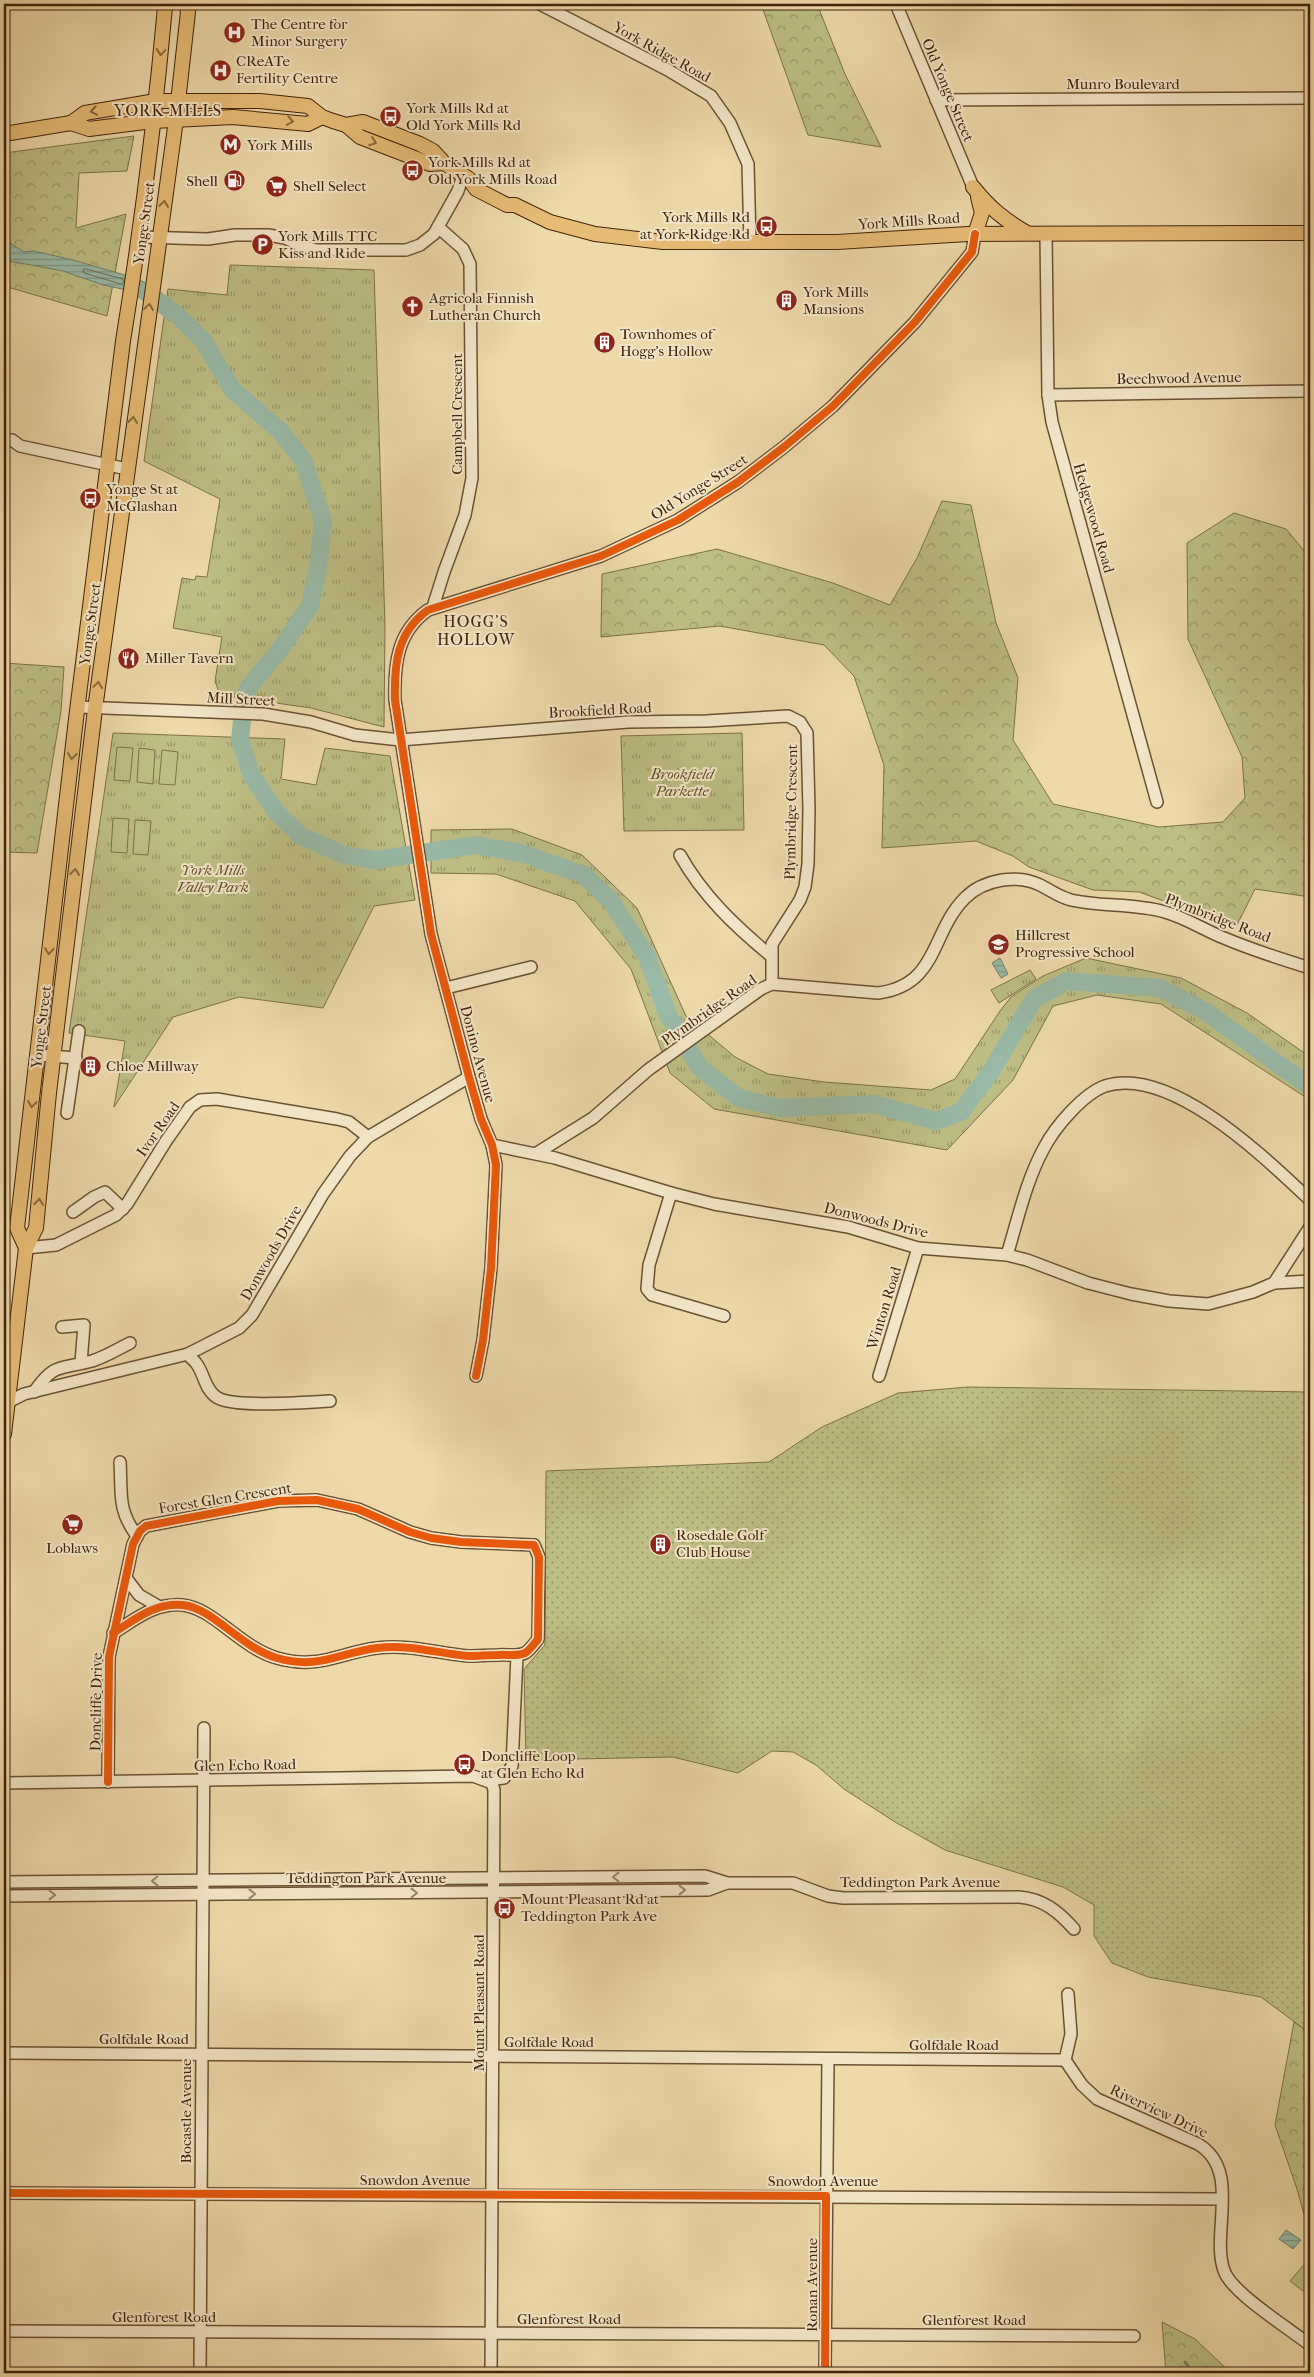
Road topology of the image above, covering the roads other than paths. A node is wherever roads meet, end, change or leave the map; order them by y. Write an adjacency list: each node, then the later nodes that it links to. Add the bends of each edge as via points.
1 (167, 4): 8 (main road, Yonge Street, one-way to 8)
2 (186, 4): 6 (main road, Yonge Street, via 188,12)
3 (540, 4): 23 (street, York Ridge Road, via 668,70 711,96 730,123 748,164)
4 (896, 4): 7 (street, Old Yonge Street)
5 (1310, 98): 7 (street, Munro Boulevard)
6 (178, 100): 8 (main road, York Mills Road); 9 (main road, York Mills Road, via 279,102 308,106); 10 (main road, Yonge Street)
7 (936, 100): 15 (street, Old Yonge Street)
8 (156, 101): 11 (main road, Yonge Street); 12 (main road, York Mills Road, one-way to 12, via 85,112)
9 (322, 117): 10 (main road, one-way to 9, via 233,117 308,124); 14 (main road, York Mills Road, via 346,125 360,137 430,164 444,163)
10 (176, 120): 11 (main road); 22 (main road, Yonge Street, one-way to 10)
11 (153, 121): 12 (main road, via 89,129); 21 (main road, Yonge Street)
12 (71, 124): 13 (main road)
13 (4, 134)
14 (466, 177): 16 (street); 23 (main road, York Mills Road, via 476,188 507,205 515,205 550,222 595,234 663,242)
15 (973, 187): 18 (main road, via 982,213); 19 (main road, via 988,207)
16 (438, 227): 22 (street, via 427,240 406,250 317,250 268,235); 29 (street, Campbell Crescent, via 463,249 470,264 473,444 469,499)
17 (1310, 233): 20 (main road, York Mills Road)
18 (971, 234): 19 (main road, York Mills Road); 23 (main road, York Mills Road, via 837,242); 29 (street, Old Yonge Street, via 972,252 915,322 833,406 738,482 678,520 601,556)
19 (1028, 234): 20 (main road, York Mills Road)
20 (1046, 235): 25 (street, Hedgewood Road)
21 (140, 237): 22 (street); 27 (main road, Yonge Street)
22 (159, 238): 28 (main road, Yonge Street, one-way to 22)
23 (750, 242)
24 (1310, 391): 25 (street, Beechwood Avenue)
25 (1048, 395): 34 (street, Hedgewood Road, via 1052,422)
26 (12, 440): 27 (street, via 20,446)
27 (108, 464): 28 (street); 30 (main road, Yonge Street)
28 (127, 469): 31 (main road, Yonge Street, one-way to 28)
29 (433, 608): 33 (street, Old Yonge Street, via 411,624 400,646 395,688)
30 (78, 708): 31 (street, Mill Street); 42 (main road, Yonge Street, one-way to 42)
31 (95, 709): 33 (street, Mill Street, via 263,714 311,722 354,735); 43 (main road, Yonge Street, one-way to 31)
32 (800, 722): 33 (street, Brookfield Road, via 788,716 628,722); 36 (street, Plymbridge Crescent, via 807,733 808,864 800,900 772,944)
33 (400, 740): 40 (street, Donino Avenue, via 430,929)
34 (1157, 802)
35 (680, 855): 36 (street, via 713,903)
36 (771, 956): 39 (street, Plymbridge Crescent)
37 (531, 967): 40 (street)
38 (1310, 968): 39 (street, Plymbridge Road, via 1223,937 1167,912 1073,900 1031,882 1011,879 986,884 967,896 952,915 921,973 894,991 856,992)
39 (772, 984): 49 (street, Plymbridge Road, via 749,996 648,1070 593,1118)
40 (446, 988): 45 (street, Donino Avenue)
41 (79, 1031): 44 (street)
42 (37, 1055): 43 (street); 55 (main road, Yonge Street, one-way to 55, via 17,1228)
43 (54, 1057): 44 (street); 55 (main road, Yonge Street, one-way to 43, via 36,1228)
44 (76, 1058): 46 (street)
45 (469, 1077): 47 (street, Donwoods Drive); 48 (street, Donino Avenue)
46 (67, 1113)
47 (368, 1137): 52 (street, Ivor Road, via 349,1122 337,1119 217,1099 200,1100 190,1107); 63 (street, Donwoods Drive, via 323,1194 252,1315 239,1328)
48 (492, 1145): 49 (street, Donwoods Drive); 65 (street, Donino Avenue, via 496,1165 491,1268)
49 (537, 1153): 50 (street, Donwoods Drive)
50 (671, 1193): 56 (street, Donwoods Drive, via 758,1213 848,1227); 60 (street, via 649,1265 647,1289 652,1295)
51 (1310, 1200): 57 (street, via 1207,1113 1170,1093 1134,1084 1105,1086 1066,1118 1045,1147 1030,1178)
52 (123, 1209): 53 (street, via 105,1192); 55 (street, Ivor Road, via 56,1245)
53 (73, 1212)
54 (1310, 1227): 59 (street)
55 (26, 1248): 69 (main road, Yonge Street)
56 (918, 1248): 57 (street, Donwoods Drive); 66 (street, Winton Road)
57 (1007, 1255): 59 (street, Donwoods Drive, via 1088,1283 1169,1301 1208,1304 1253,1292)
58 (1310, 1281): 59 (street)
59 (1274, 1282)
60 (724, 1316)
61 (62, 1326): 64 (street, via 84,1325)
62 (130, 1342): 64 (street)
63 (188, 1354): 67 (street, Donwoods Drive); 68 (street, via 207,1387 223,1401 251,1404)
64 (81, 1363): 67 (street, via 60,1367 45,1375)
65 (476, 1376)
66 (879, 1376)
67 (34, 1392): 69 (street, Donwoods Drive)
68 (330, 1401)
69 (6, 1403): 70 (main road, Yonge Street)
70 (4, 1434)
71 (120, 1462): 72 (street, via 122,1510)
72 (137, 1536): 73 (street); 76 (street, Forest Glen Crescent, via 152,1524 306,1499 349,1506 431,1538 534,1546 539,1557 538,1639 526,1652)
73 (126, 1578): 74 (street, via 139,1595); 75 (street)
74 (158, 1606): 75 (street, Doncliffe Drive); 76 (street, via 196,1607 260,1653 305,1663 388,1647 469,1656)
75 (114, 1633): 80 (street, Doncliffe Drive, via 109,1657)
76 (517, 1655): 79 (street, via 512,1766 504,1778)
77 (204, 1728): 78 (street, Bocastle Avenue)
78 (203, 1780): 79 (street, Glen Echo Road, via 473,1776); 80 (street, Glen Echo Road); 83 (street, Bocastle Avenue)
79 (486, 1780): 82 (street, Mount Pleasant Road, via 494,1787)
80 (108, 1782): 81 (street, Glen Echo Road)
81 (4, 1783)
82 (494, 1878): 83 (street, Teddington Park Avenue); 85 (street, Teddington Park Avenue, one-way to 82, via 705,1876); 86 (street, Mount Pleasant Road)
83 (203, 1880): 84 (street, Teddington Park Avenue, one-way to 84); 87 (street, Bocastle Avenue)
84 (4, 1882)
85 (727, 1883): 86 (street, Teddington Park Avenue, one-way to 85, via 708,1890); 89 (street, Teddington Park Avenue, via 793,1883 843,1898 1036,1899)
86 (494, 1892): 87 (street, Teddington Park Avenue, one-way to 86); 93 (street, Mount Pleasant Road)
87 (203, 1894): 88 (street, Teddington Park Avenue, one-way to 87); 92 (street, Bocastle Avenue)
88 (4, 1896)
89 (1074, 1929)
90 (1068, 1994): 95 (street, via 1071,2034)
91 (4, 2053): 92 (street, Golfdale Road)
92 (201, 2055): 93 (street, Golfdale Road); 97 (street, Bocastle Avenue)
93 (494, 2057): 94 (street, Golfdale Road); 98 (street, Mount Pleasant Road)
94 (828, 2059): 95 (street, Golfdale Road); 99 (street, Ronan Avenue)
95 (1065, 2060): 100 (street, Riverview Drive, via 1082,2085 1097,2099 1198,2144 1211,2153 1220,2174)
96 (4, 2192): 97 (street, Snowdon Avenue)
97 (201, 2193): 98 (street, Snowdon Avenue); 102 (street, Bocastle Avenue)
98 (492, 2195): 99 (street, Snowdon Avenue); 103 (street, Mount Pleasant Road)
99 (826, 2196): 100 (street, Snowdon Avenue); 104 (street, Ronan Avenue)
100 (1222, 2199): 106 (street, Riverview Drive, via 1223,2259 1228,2278)
101 (4, 2331): 102 (street, Glenforest Road)
102 (200, 2332): 103 (street, Glenforest Road); 107 (street, Bocastle Avenue)
103 (492, 2333): 104 (street, Glenforest Road); 108 (street, Mount Pleasant Road)
104 (825, 2335): 105 (street, Glenforest Road); 109 (street, Ronan Avenue)
105 (1134, 2336)
106 (1310, 2345)
107 (200, 2373)
108 (491, 2373)
109 (825, 2373)

